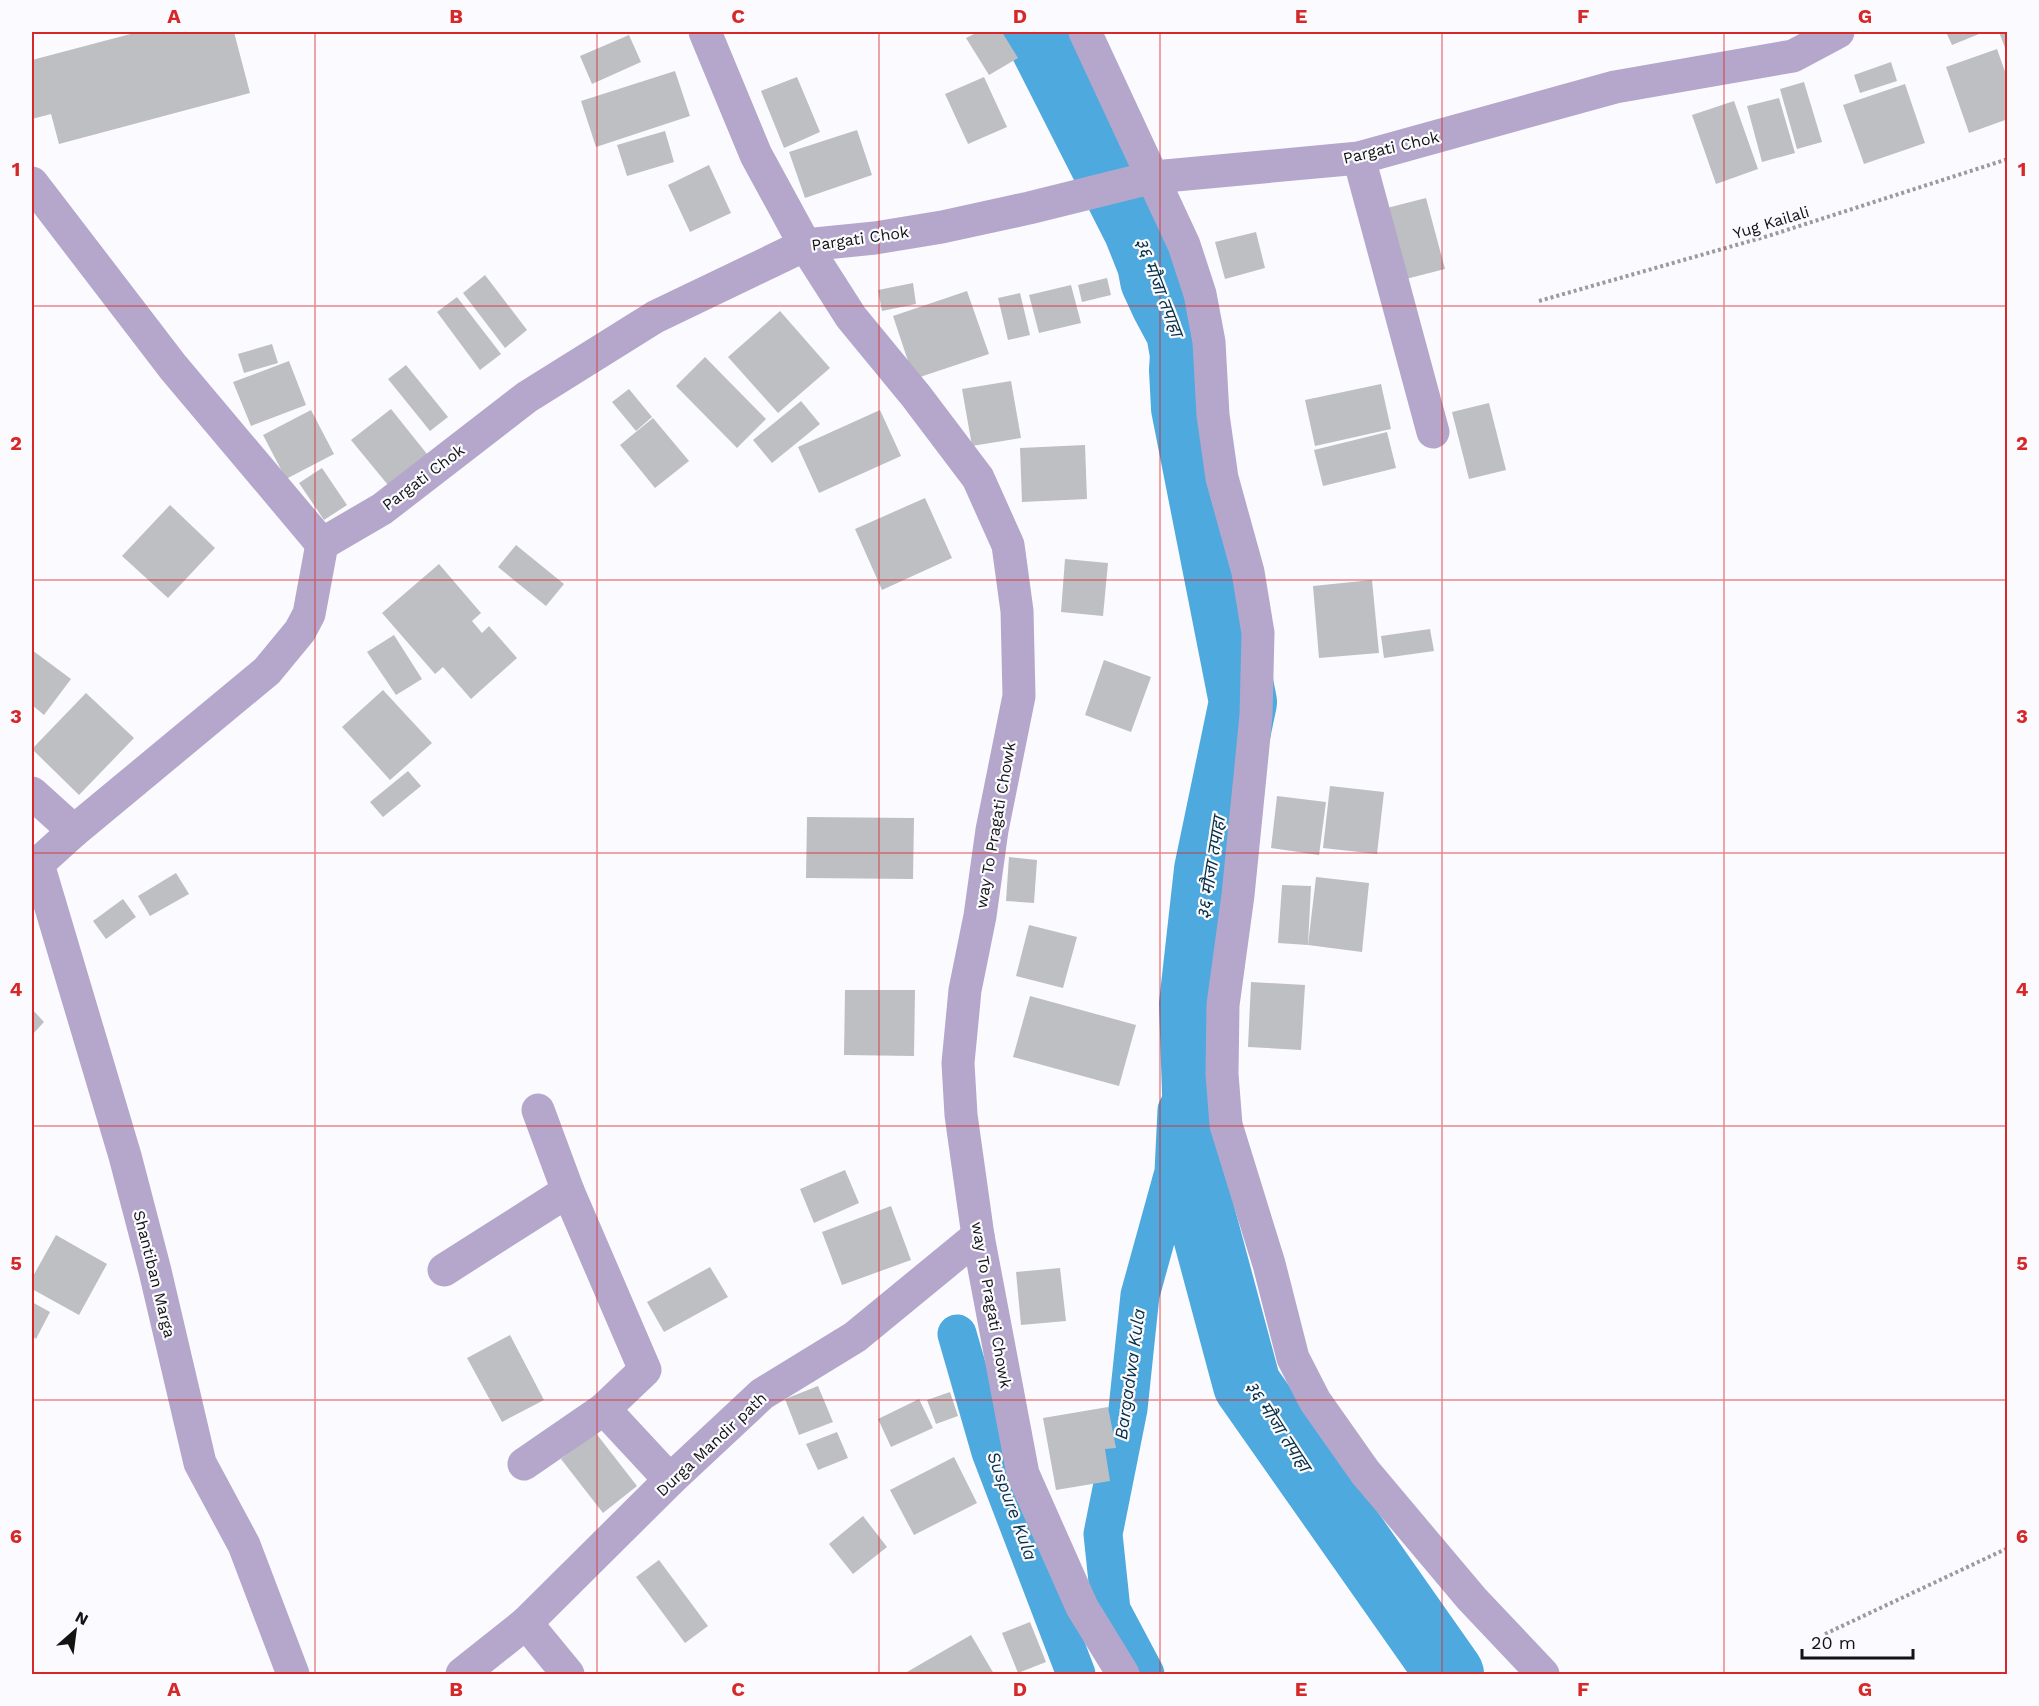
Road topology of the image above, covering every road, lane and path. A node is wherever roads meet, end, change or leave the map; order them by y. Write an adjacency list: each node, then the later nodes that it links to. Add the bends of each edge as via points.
1 (705, 32): 8 (street, way To Pragati Chowk, via 756,155)
2 (1085, 32): 6 (street)
3 (1838, 32): 4 (street, Pargati Chok, via 1793,56 1615,87)
4 (1359, 158): 6 (street, Pargati Chok); 10 (street)
5 (2007, 159): 9 (path, Yug Kailali, via 1768,236)
6 (1147, 179): 8 (street, Pargati Chok, via 942,226); 29 (street, via 1184,245 1200,294 1209,342 1222,478 1248,572 1258,633 1255,725 1223,1005 1226,1125 1293,1358 1315,1401 1365,1472 1472,1599)
7 (32, 183): 11 (street, via 173,367)
8 (805, 245): 11 (street, Pargati Chok, via 655,317 527,397 382,509); 17 (street, way To Pragati Chowk, via 851,317 978,478 1008,545 1017,611 1019,696 965,990 958,1063)
9 (1539, 301)
10 (1433, 432)
11 (322, 544): 13 (street, via 309,614 267,670)
12 (32, 794): 13 (street)
13 (74, 831): 14 (street)
14 (35, 866): 25 (street, Shantiban Marga, via 125,1156 200,1463 243,1545)
15 (538, 1110): 16 (street)
16 (568, 1191): 18 (street); 19 (street, via 645,1370)
17 (978, 1236): 21 (street, Durga Mandir path, via 855,1337 762,1394); 28 (street, way To Pragati Chowk, via 1023,1474 1083,1607)
18 (444, 1270)
19 (604, 1409): 20 (street); 21 (street)
20 (524, 1464)
21 (670, 1480): 23 (street, Durga Mandir path)
22 (2007, 1548): 24 (path)
23 (526, 1623): 26 (street, Durga Mandir path); 27 (street)
24 (1825, 1634)
25 (293, 1674)
26 (462, 1674)
27 (568, 1674)
28 (1123, 1674)
29 (1543, 1674)

